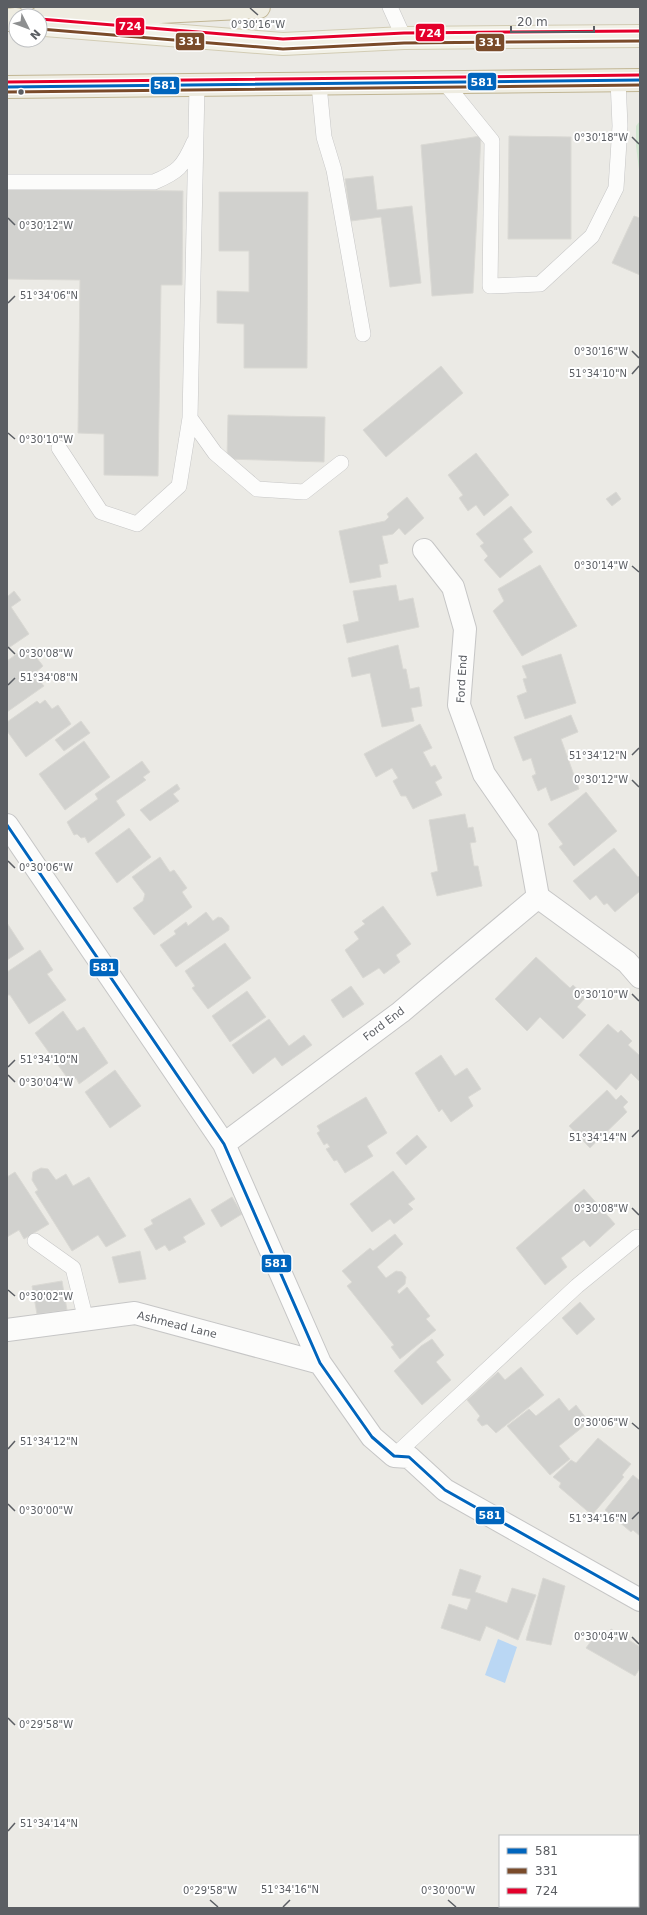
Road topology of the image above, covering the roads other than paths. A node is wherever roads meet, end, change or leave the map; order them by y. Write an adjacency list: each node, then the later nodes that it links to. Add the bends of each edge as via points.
1 (248, 7): 3 (highway)
2 (390, 7): 6 (lane)
3 (48, 18)
4 (48, 25): 6 (main road, via 283,44)
5 (640, 36): 6 (main road)
6 (404, 38)
7 (618, 80): 8 (highway); 9 (highway); 9 (lane, via 620,126 616,188 592,236 540,284 490,286 492,141)
8 (640, 80)
9 (445, 83): 10 (highway)
10 (319, 85): 11 (highway); 15 (lane, via 324,137 334,170)
11 (197, 86): 12 (highway); 13 (lane)
12 (7, 87)
13 (196, 138): 14 (lane, via 187,159 174,174 154,182); 16 (lane)
14 (7, 182)
15 (363, 334)
16 (190, 418): 17 (lane, via 179,486 137,524 100,512); 18 (lane, via 215,453 257,489 304,492)
17 (59, 448)
18 (341, 463)
19 (424, 550): 21 (street, Ford End, via 453,587 465,629 459,705 484,774 527,836)
20 (7, 825): 23 (street)
21 (538, 898): 22 (street, via 627,962); 23 (street, Ford End, via 401,1012)
22 (640, 978)
23 (224, 1144): 28 (street)
24 (638, 1237): 29 (lane, via 577,1286)
25 (35, 1241): 26 (lane, via 73,1268)
26 (86, 1320): 27 (street, Ashmead Lane); 28 (street, Ashmead Lane, via 135,1313)
27 (7, 1330)
28 (320, 1363): 29 (street, via 372,1437)
29 (394, 1456): 30 (street, via 409,1456 445,1490)
30 (640, 1600)

